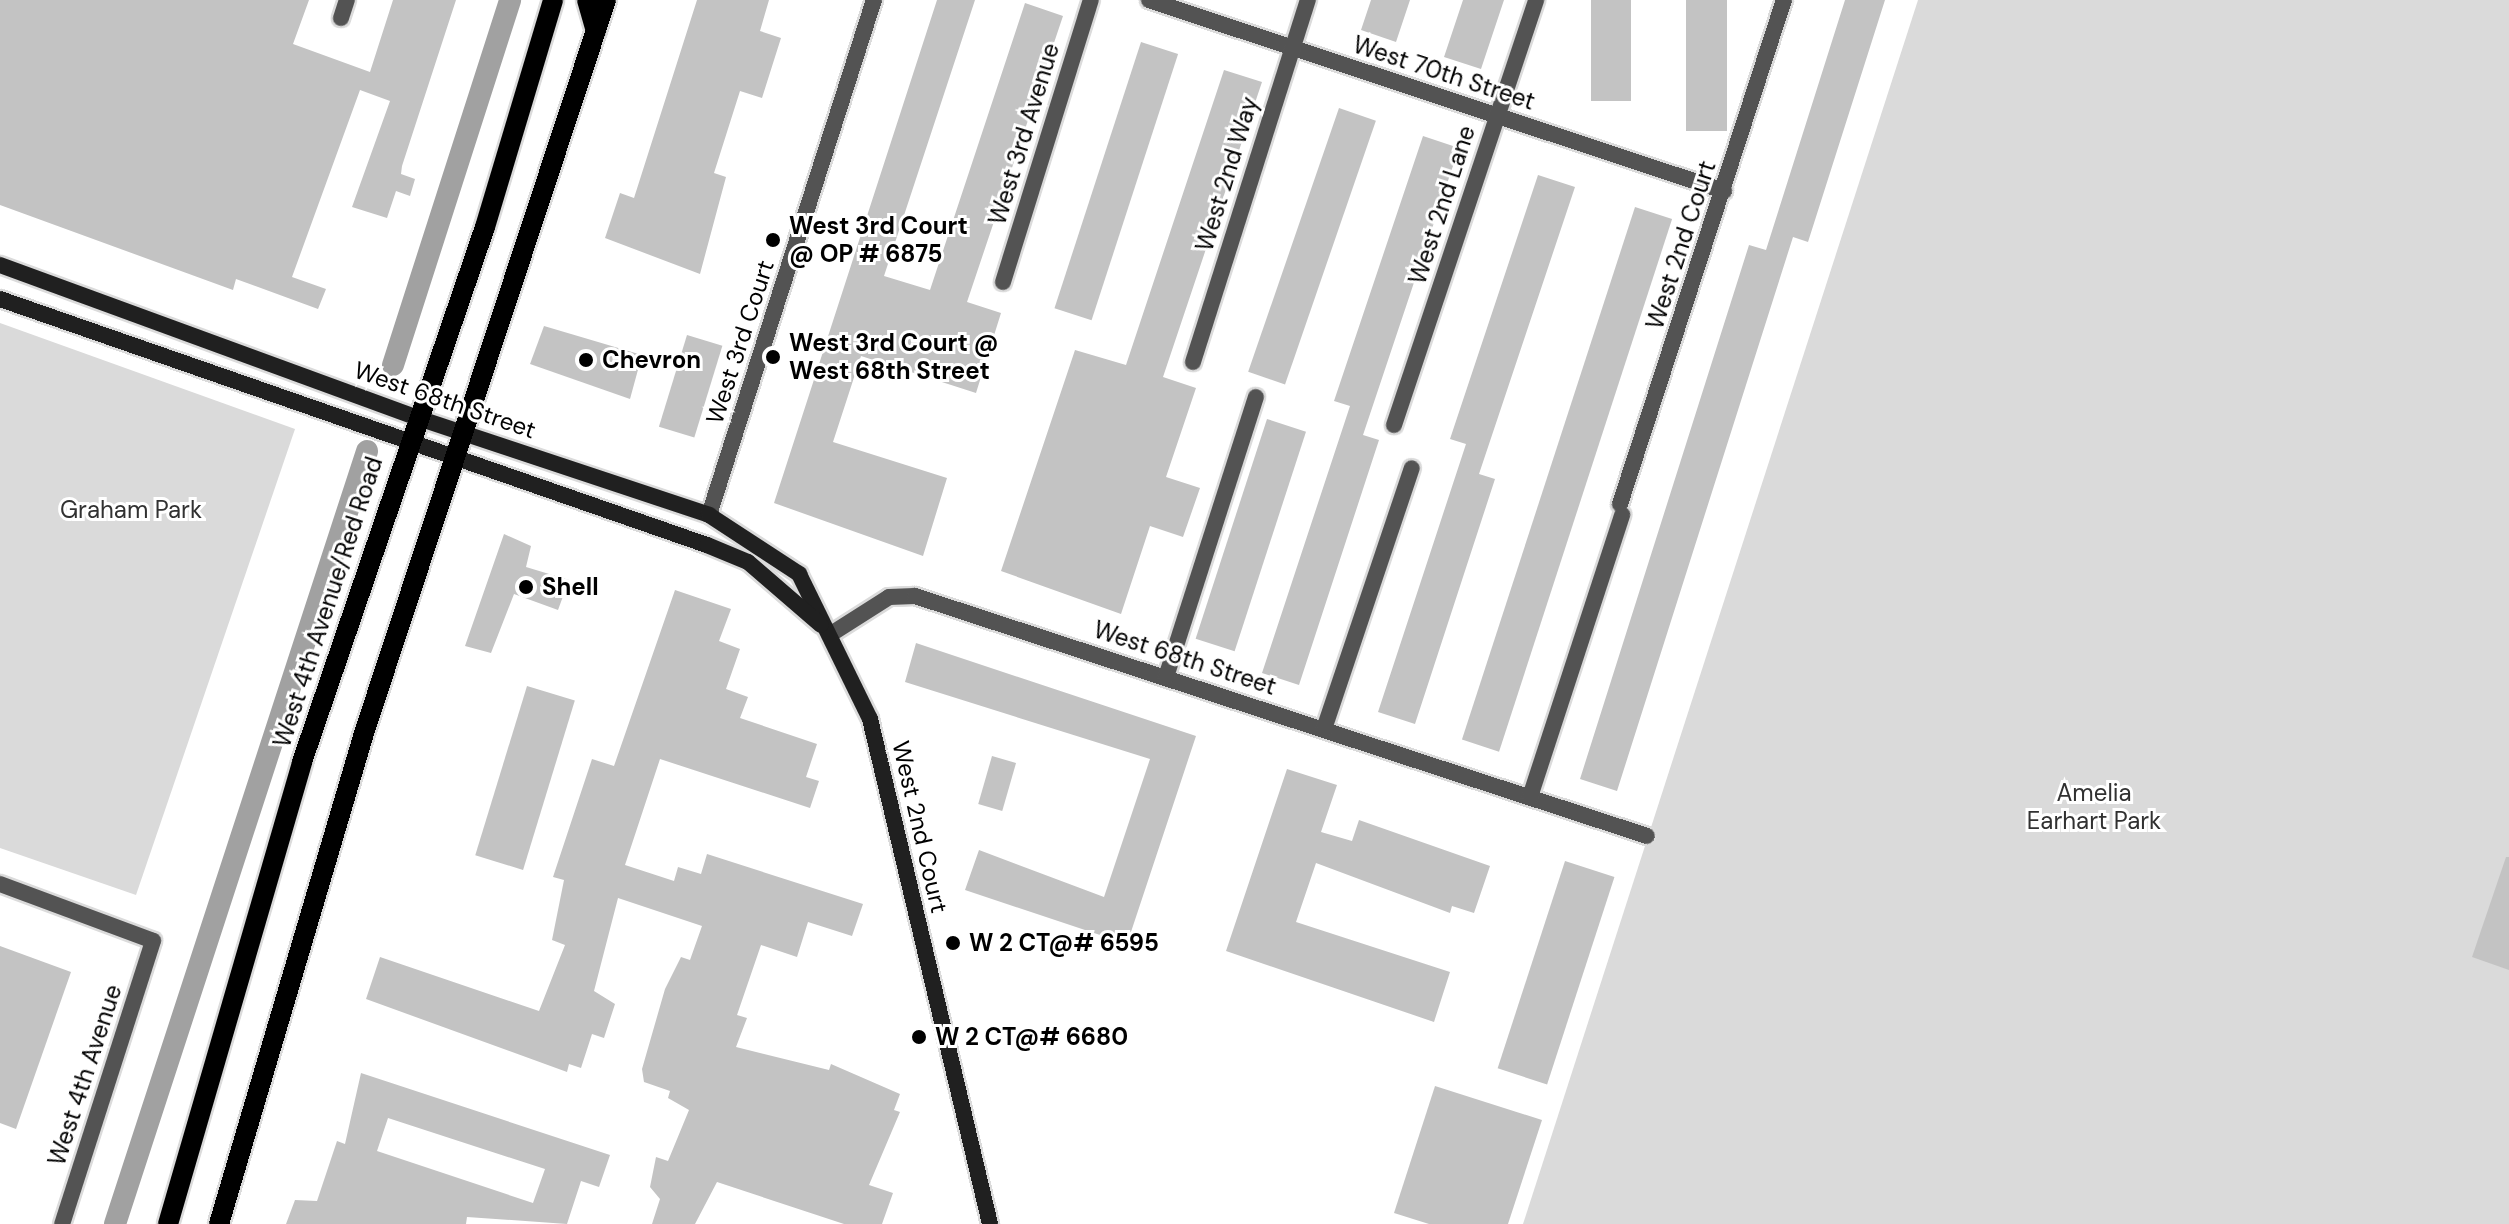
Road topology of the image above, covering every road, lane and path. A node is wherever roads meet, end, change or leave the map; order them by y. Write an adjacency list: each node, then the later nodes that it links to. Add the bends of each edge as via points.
1 (347, 0): 11 (street)
2 (553, 0): 21 (main road, West 4th Avenue/Red Road)
3 (587, 0): 12 (main road)
4 (606, 0): 12 (main road)
5 (874, 0): 27 (street, West 3rd Court)
6 (1091, 0): 17 (street, West 3rd Avenue)
7 (1149, 0): 13 (street, West 70th Street)
8 (1308, 0): 13 (street, West 2nd Way)
9 (1536, 0): 14 (street, West 2nd Lane)
10 (1784, 0): 15 (street, West 2nd Court)
11 (341, 18)
12 (596, 31): 23 (main road)
13 (1292, 47): 14 (street, West 70th Street); 19 (street, West 2nd Way)
14 (1496, 116): 15 (street, West 70th Street); 22 (street, West 2nd Lane)
15 (1724, 191): 31 (street, West 2nd Court)
16 (0, 265): 21 (main road, West 68th Street)
17 (1003, 282)
18 (0, 299): 24 (main road)
19 (1193, 362)
20 (1256, 397): 29 (street)
21 (418, 418): 23 (main road, West 68th Street); 24 (main road, West 4th Avenue/Red Road)
22 (1394, 425)
23 (462, 433): 25 (main road); 27 (main road, West 68th Street)
24 (408, 445): 25 (main road); 35 (main road, West 4th Avenue/Red Road, via 302,762)
25 (453, 459): 28 (main road, via 748,562); 36 (main road)
26 (1412, 468): 30 (street)
27 (709, 515): 28 (main road, West 68th Street, via 799,574)
28 (831, 634): 29 (street, West 68th Street, via 889,597 915,596); 37 (main road, West 2nd Court, via 870,719)
29 (1166, 677): 30 (street, West 68th Street)
30 (1324, 729): 31 (street, West 68th Street)
31 (1530, 797): 32 (street, West 68th Street)
32 (1647, 836)
33 (0, 884): 34 (street, West 4th Avenue, via 153,941)
34 (62, 1224)
35 (168, 1224)
36 (219, 1224)
37 (990, 1224)

